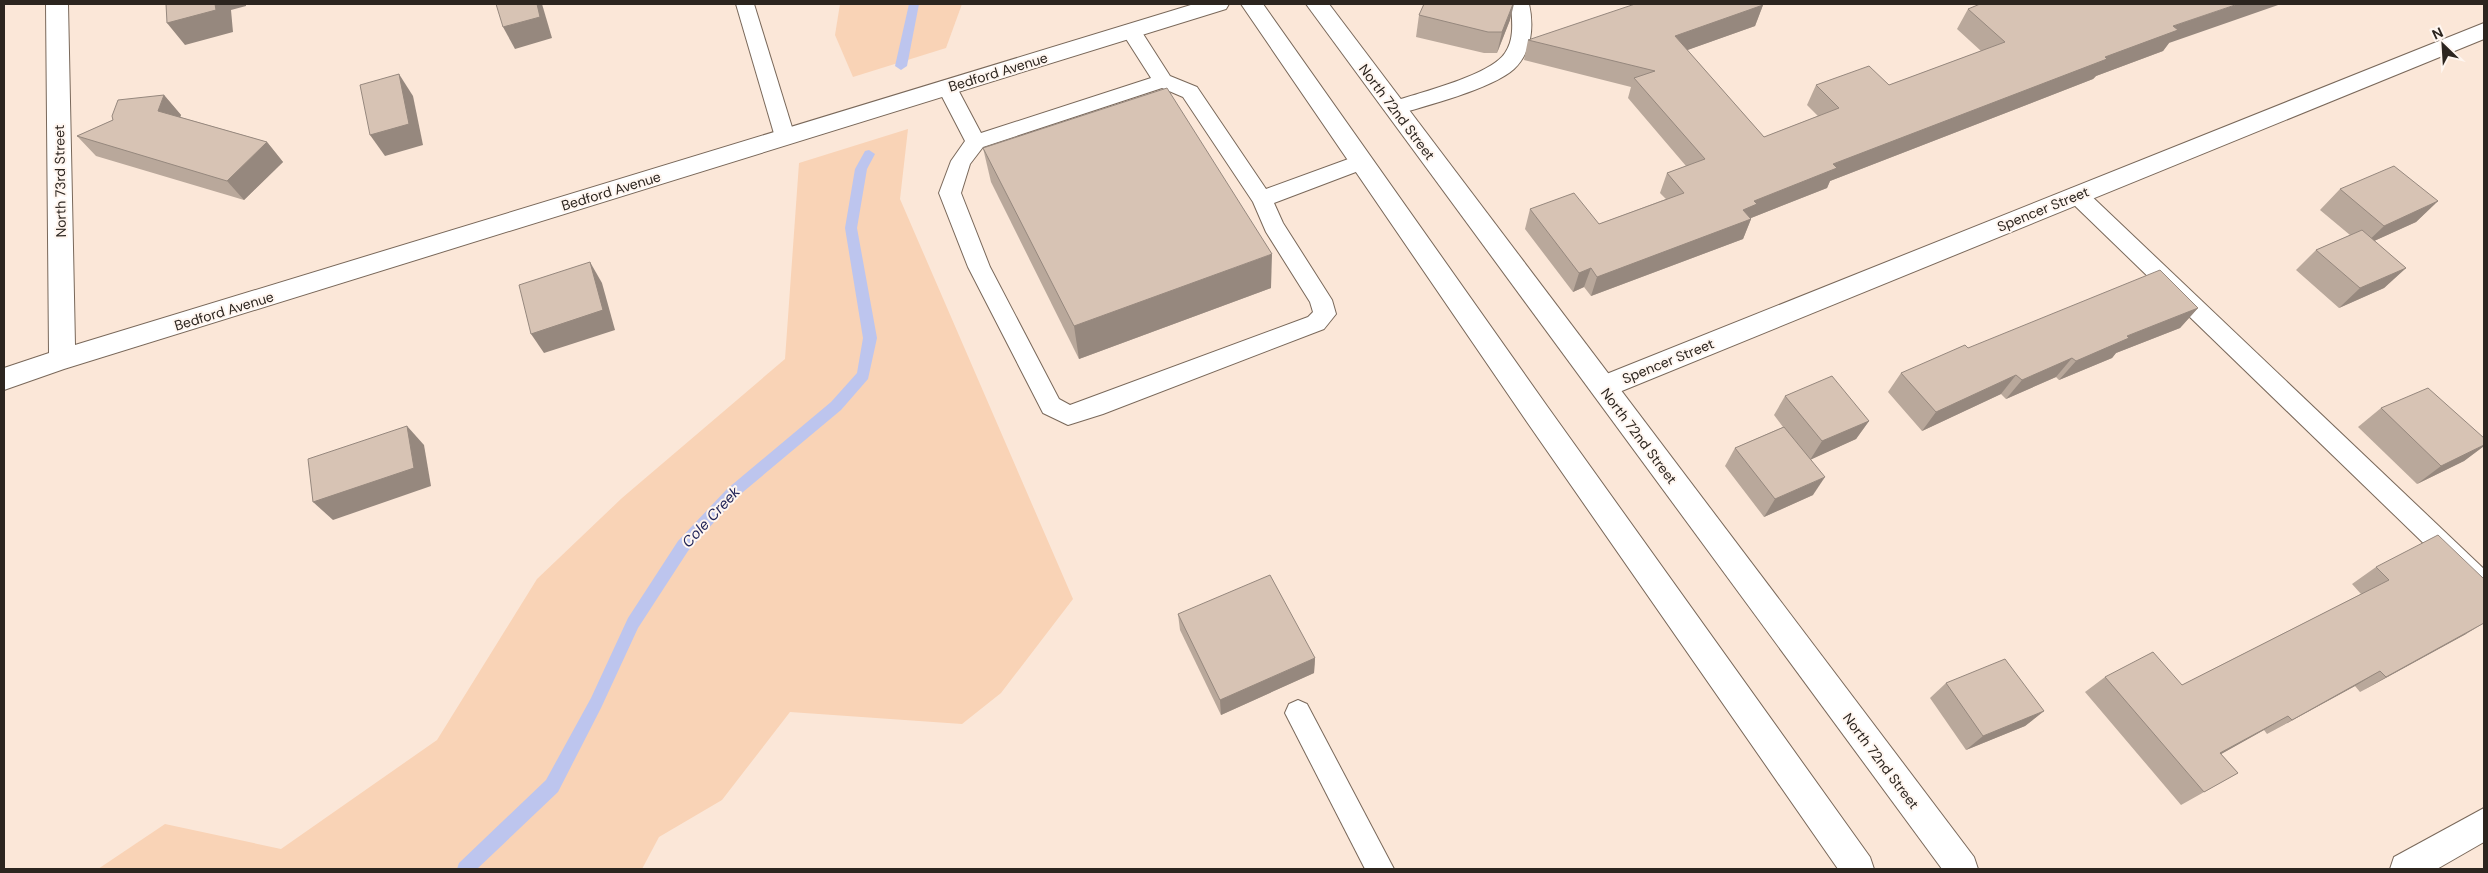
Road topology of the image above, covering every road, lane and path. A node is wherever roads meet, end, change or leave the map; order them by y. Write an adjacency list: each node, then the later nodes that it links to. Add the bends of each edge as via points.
1 (57, 4): 17 (street, North 73rd Street)
2 (746, 4): 12 (lane)
3 (1218, 4): 7 (street, Bedford Avenue)
4 (1252, 4): 14 (street)
5 (1317, 4): 11 (street, North 72nd Street)
6 (1520, 4): 11 (lane, via 1523,20 1519,48 1506,65 1488,75)
7 (1131, 31): 9 (lane); 10 (street, Bedford Avenue)
8 (2484, 31): 15 (street, Spencer Street)
9 (1163, 81): 13 (lane); 16 (lane, via 1190,92)
10 (947, 87): 12 (street, Bedford Avenue); 13 (lane)
11 (1395, 108): 19 (street, North 72nd Street)
12 (785, 137): 17 (street, Bedford Avenue)
13 (976, 142): 16 (lane, via 961,161 950,193 979,268 1051,406 1068,415 1316,323 1325,314 1321,300 1274,226)
14 (1362, 162): 16 (lane); 24 (street)
15 (2077, 196): 19 (street, Spencer Street); 20 (lane)
16 (1262, 199)
17 (62, 359): 18 (street, Bedford Avenue)
18 (4, 379)
19 (1603, 387): 25 (street, North 72nd Street)
20 (2484, 585)
21 (1298, 713): 23 (lane)
22 (2484, 824): 26 (street)
23 (1380, 869)
24 (1858, 869)
25 (1962, 869)
26 (2406, 869)

